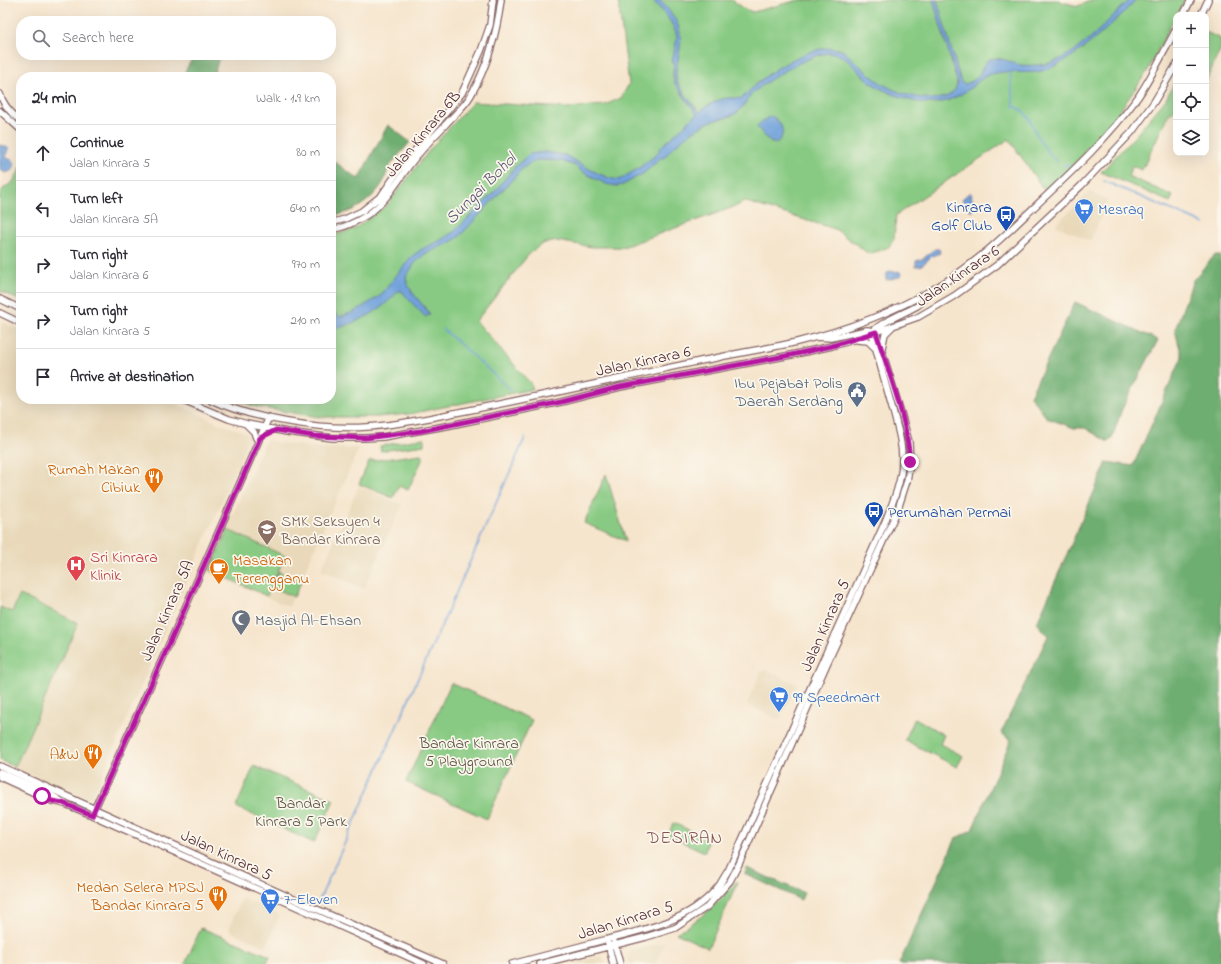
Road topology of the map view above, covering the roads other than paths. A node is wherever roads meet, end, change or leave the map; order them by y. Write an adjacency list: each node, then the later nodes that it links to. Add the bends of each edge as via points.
1 (493, 0): 13 (main road, Jalan Kinrara 6B, via 490,25 462,93 398,170 381,196 362,212)
2 (501, 0): 14 (main road, Jalan Kinrara 6B, via 496,30 482,72 463,106 415,158 380,204 367,215)
3 (1191, 0): 5 (main road)
4 (1208, 0): 6 (main road)
5 (1185, 12)
6 (1202, 12)
7 (1173, 35): 15 (main road, Jalan Kinrara 6, via 1139,94 1121,119 1086,158 995,245)
8 (1173, 70): 20 (main road, Jalan Kinrara 6, via 1132,132 1094,173 1010,254 954,296 918,317)
9 (0, 94): 11 (main road, via 2,101)
10 (0, 111): 12 (main road)
11 (16, 118)
12 (16, 125)
13 (336, 222)
14 (336, 228)
15 (939, 286): 21 (main road, via 919,304 878,326); 22 (main road, Jalan Kinrara 6, via 874,318)
16 (0, 299): 17 (main road)
17 (16, 307)
18 (0, 314): 19 (main road)
19 (16, 321)
20 (894, 326): 21 (main road, Jalan Kinrara 6); 24 (main road, via 885,334)
21 (874, 332): 22 (main road, via 867,330 831,338); 23 (main road, Jalan Kinrara 6); 24 (main road, Jalan Kinrara 5)
22 (815, 336): 25 (main road, Jalan Kinrara 6, via 797,342)
23 (853, 340): 24 (main road, via 864,339); 26 (main road, Jalan Kinrara 6, via 791,355 620,387)
24 (879, 351): 35 (main road, Jalan Kinrara 5, via 898,429 902,464 894,500); 36 (main road, Jalan Kinrara 5, via 903,420 909,442 910,462 898,509)
25 (549, 394): 26 (main road); 29 (main road); 30 (main road, Jalan Kinrara 6, via 365,427 317,426)
26 (561, 402): 29 (main road, Jalan Kinrara 6)
27 (192, 404): 31 (main road, Jalan Kinrara 6)
28 (222, 404): 30 (main road, Jalan Kinrara 6)
29 (542, 406): 33 (main road, Jalan Kinrara 6, via 421,431 371,438 333,438)
30 (267, 417): 32 (main road, Jalan Kinrara 5A)
31 (244, 423): 32 (main road, Jalan Kinrara 6); 34 (main road)
32 (263, 427): 33 (main road, Jalan Kinrara 6); 34 (main road, Jalan Kinrara 5A)
33 (276, 430): 34 (main road)
34 (258, 438): 41 (main road, Jalan Kinrara 5A, via 171,640)
35 (873, 549): 36 (main road); 37 (main road, Jalan Kinrara 5)
36 (874, 560): 37 (main road); 48 (main road, Jalan Kinrara 5, via 730,882 707,907 675,928)
37 (864, 568): 47 (main road, Jalan Kinrara 5, via 739,850 720,885 696,907 676,919)
38 (0, 766): 43 (main road, Jalan Kinrara 5)
39 (0, 773): 42 (highway)
40 (0, 777): 42 (main road, Jalan Kinrara 5, via 52,801)
41 (98, 798): 43 (main road); 44 (main road, Jalan Kinrara 5A); 45 (main road)
42 (63, 803): 46 (main road, Jalan Kinrara 5)
43 (84, 804): 44 (main road, Jalan Kinrara 5)
44 (94, 808): 45 (main road, Jalan Kinrara 5); 46 (main road, Jalan Kinrara 5A)
45 (105, 813): 54 (main road, Jalan Kinrara 5)
46 (90, 814): 53 (main road, Jalan Kinrara 5)
47 (610, 938): 49 (main road); 55 (main road, Jalan Kinrara 5)
48 (629, 941): 49 (main road, Jalan Kinrara 5); 51 (main road)
49 (612, 945): 50 (main road, Jalan Kinrara 5); 51 (main road); 52 (main road)
50 (596, 949): 52 (main road, via 606,952); 56 (main road, Jalan Kinrara 5)
51 (618, 956): 58 (main road)
52 (611, 957): 57 (main road)
53 (424, 964)
54 (443, 964)
55 (512, 964)
56 (540, 964)
57 (613, 964)
58 (620, 964)

